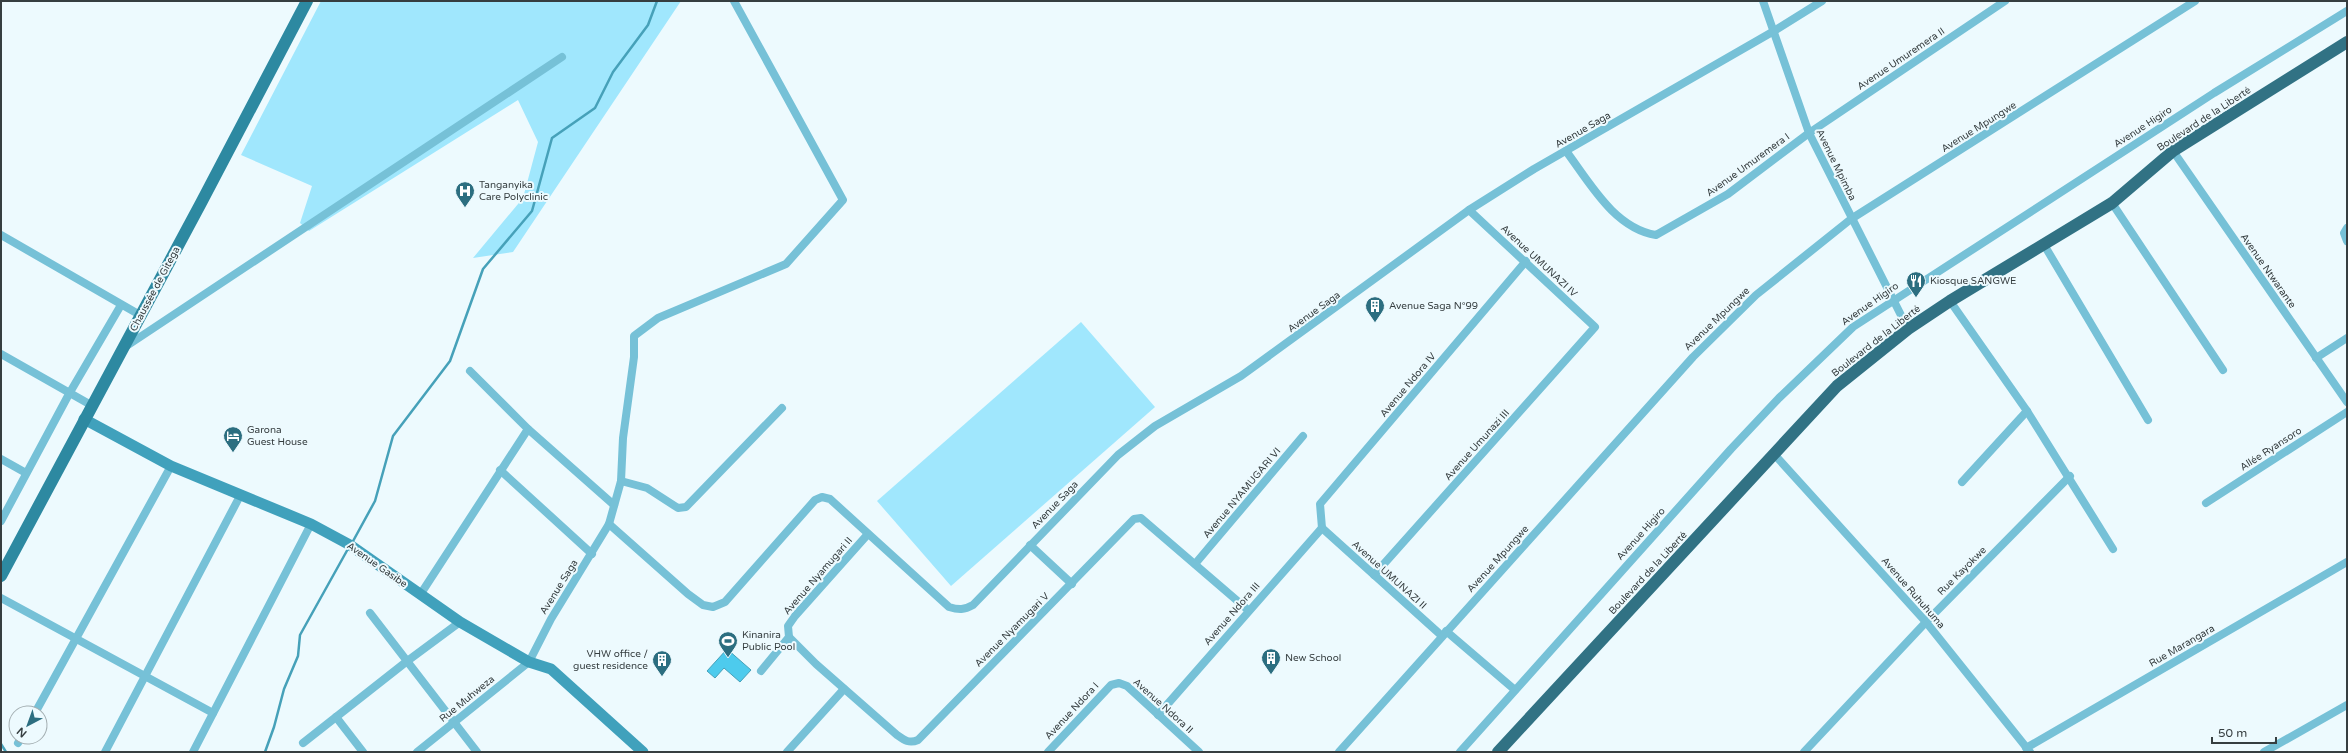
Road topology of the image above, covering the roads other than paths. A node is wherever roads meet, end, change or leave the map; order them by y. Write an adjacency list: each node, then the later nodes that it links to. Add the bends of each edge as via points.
1 (307, 1): 25 (main road, Chaussée de Gitega)
2 (734, 1): 50 (street, Avenue Saga, via 843,200 786,264 658,318 634,336)
3 (1763, 1): 8 (street, Avenue Mpimba)
4 (1822, 1): 8 (street, Avenue Saga)
5 (2005, 1): 11 (street, Avenue Umuremera II)
6 (2195, 1): 16 (street, Avenue Mpungwe)
7 (2347, 11): 22 (street, Avenue Higiro, via 2214,93)
8 (1774, 32): 11 (street, Avenue Mpimba); 12 (street, Avenue Saga)
9 (2347, 42): 13 (highway, Boulevard de la Liberté)
10 (562, 57): 29 (street)
11 (1809, 133): 12 (street, Avenue Umuremera I, via 1728,194 1656,235 1647,233 1608,207); 16 (street, Avenue Mpimba)
12 (1566, 151): 15 (street, Avenue Saga)
13 (2173, 151): 14 (highway, Boulevard de la Liberté); 31 (street, Avenue Ntwarante)
14 (2112, 202): 20 (highway, Boulevard de la Liberté); 32 (street)
15 (1469, 210): 21 (street, Avenue UMUNAZI IV); 60 (street, Avenue Saga, via 1241,376 1154,426 1118,455)
16 (1851, 219): 22 (street, Avenue Mpimba); 74 (street, Avenue Mpungwe, via 1762,290 1693,357)
17 (2347, 228): 19 (street, via 2344,233)
18 (1, 235): 24 (street)
19 (2347, 241)
20 (2043, 243): 23 (highway, Boulevard de la Liberté); 41 (street)
21 (1526, 261): 26 (street, Avenue UMUNAZI IV); 58 (street, Avenue Ndora IV, via 1320,504)
22 (1893, 299): 27 (street, Avenue Mpimba); 83 (street, Avenue Higiro, via 1853,327 1779,398)
23 (1950, 301): 27 (highway, Boulevard de la Liberté); 38 (street)
24 (121, 305): 25 (street); 34 (street)
25 (140, 315): 29 (main road, Chaussée de Gitega)
26 (1595, 327): 65 (street, Avenue Umunazi III)
27 (1908, 330): 44 (highway, Boulevard de la Liberté, via 1837,386)
28 (2347, 338): 31 (street)
29 (123, 348): 36 (main road, Chaussée de Gitega)
30 (1, 354): 34 (street)
31 (2316, 358): 35 (street, Avenue Ntwarante)
32 (2223, 370)
33 (470, 371): 42 (street)
34 (69, 394): 36 (street); 48 (street)
35 (2347, 402)
36 (91, 406): 40 (main road, Chaussée de Gitega)
37 (782, 408): 50 (street, via 686,507 678,508 647,488)
38 (2027, 410): 49 (street); 51 (street)
39 (2347, 412): 53 (street, Allée Ryansoro)
40 (84, 418): 46 (street, Avenue Gasibe); 66 (main road, Chaussée de Gitega)
41 (2148, 420)
42 (528, 429): 47 (street); 54 (street)
43 (1303, 436): 64 (street, Avenue NYAMUGARI VI)
44 (1774, 454): 73 (street, Avenue Ruhuhuma); 103 (highway, Boulevard de la Liberté)
45 (1, 459): 48 (street)
46 (171, 466): 52 (street, Avenue Gasibe); 76 (street)
47 (500, 470): 62 (street); 68 (street)
48 (26, 473): 55 (street)
49 (2070, 476): 61 (street); 73 (street, Rue Kayokwe)
50 (621, 481): 54 (street, Avenue Saga)
51 (1962, 482)
52 (240, 494): 56 (street, Avenue Gasibe); 80 (street)
53 (2206, 504)
54 (614, 505): 57 (street, Avenue Saga)
55 (1, 521)
56 (312, 524): 68 (street, Avenue Gasibe, via 350,545); 86 (street)
57 (609, 524): 59 (street, Avenue Saga, via 688,594 704,605 714,607 725,602 822,496 830,499); 62 (street, Avenue Saga)
58 (1322, 528): 65 (street, Avenue UMUNAZI II); 70 (street, Avenue Ndora III)
59 (865, 532): 60 (street, Avenue Saga, via 949,607 958,610 973,605); 75 (street, Avenue Nyamugari II, via 795,616 788,626)
60 (1030, 545): 67 (street)
61 (2113, 549)
62 (592, 554): 78 (street, Avenue Saga, via 551,619)
63 (2347, 562): 91 (street, Rue Marangara)
64 (1196, 564): 67 (street, Avenue Nyamugari V, via 1141,518 1134,519); 70 (street, Avenue Nyamugari V)
65 (1374, 575): 74 (street, Avenue UMUNAZI II)
66 (1, 576)
67 (1072, 584): 82 (street, Avenue Nyamugari V, via 918,740 905,741 896,735)
68 (420, 595): 72 (street, Avenue Gasibe)
69 (1, 598): 76 (street)
70 (1248, 610): 87 (street, Avenue Ndora III)
71 (370, 613): 77 (street)
72 (460, 622): 77 (street); 78 (street, Avenue Gasibe)
73 (1926, 622): 91 (street, Avenue Ruhuhuma); 104 (street, Rue Kayokwe)
74 (1444, 634): 83 (street, Avenue UMUNAZI II); 101 (street, Avenue Mpungwe)
75 (789, 637): 79 (street, Avenue Nyamugari II); 82 (street, Avenue Nyamugari V)
76 (76, 638): 80 (street); 84 (street)
77 (406, 662): 88 (street); 89 (street)
78 (529, 662): 89 (street, Rue Muhweza); 97 (street, Avenue Gasibe, via 551,669)
79 (761, 671)
80 (146, 676): 86 (street); 92 (street)
81 (1111, 685): 87 (street, Avenue Ndora II, via 1119,683 1127,686); 99 (street, Avenue Ndora I)
82 (844, 689): 98 (street)
83 (1515, 690): 102 (street, Avenue Higiro)
84 (39, 705)
85 (2347, 705): 105 (street)
86 (213, 713): 93 (street)
87 (1158, 715): 100 (street, Avenue Ndora II)
88 (336, 717): 90 (street); 94 (street)
89 (454, 722): 95 (street, Rue Muhweza); 96 (street)
90 (303, 743)
91 (2028, 750)
92 (105, 752)
93 (193, 752)
94 (362, 752)
95 (417, 752)
96 (477, 752)
97 (643, 752)
98 (787, 752)
99 (1049, 752)
100 (1199, 752)
101 (1339, 752)
102 (1460, 752)
103 (1498, 752)
104 (1804, 752)
105 (2264, 752)

